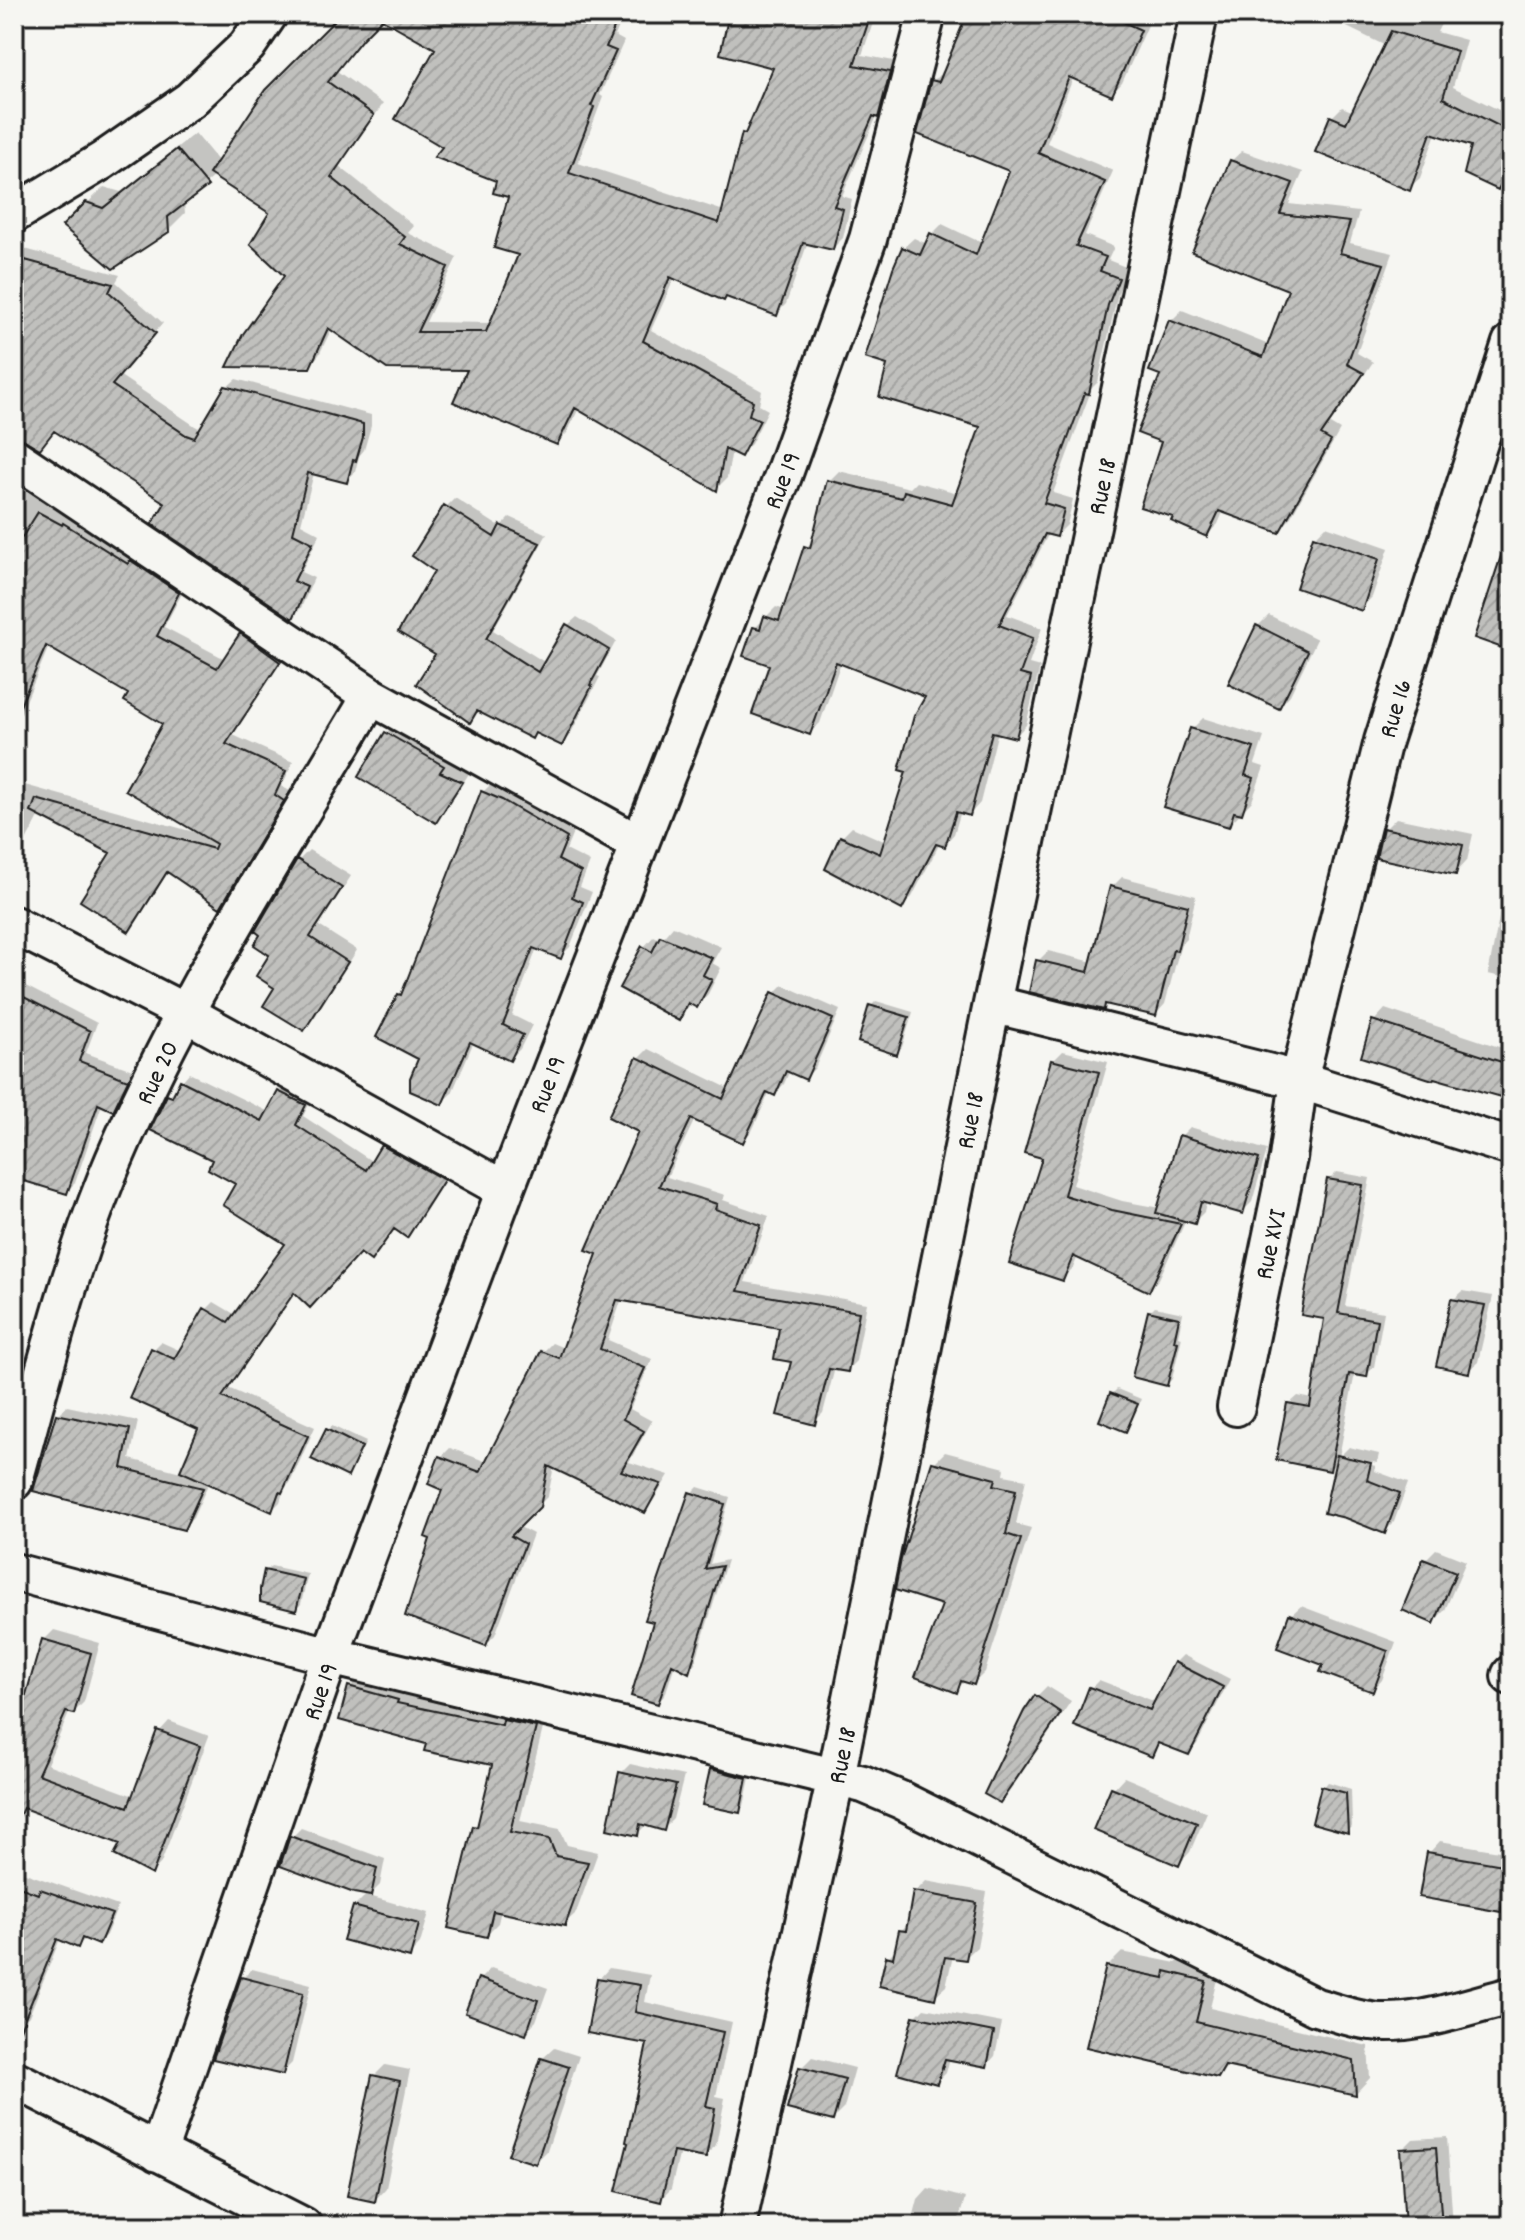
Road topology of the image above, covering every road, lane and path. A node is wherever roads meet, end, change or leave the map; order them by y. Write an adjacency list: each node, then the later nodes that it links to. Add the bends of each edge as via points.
1 (269, 14): 4 (street, via 247,46 190,100)
2 (927, 14): 8 (street, Rue 19, via 868,239 783,476)
3 (1199, 14): 10 (street, Rue 18)
4 (14, 214)
5 (1511, 343): 12 (street, Rue 16, via 1383,741)
6 (14, 457): 7 (street)
7 (371, 696): 8 (street); 11 (street, Rue 20)
8 (639, 844): 14 (street, Rue 19)
9 (14, 925): 11 (street)
10 (992, 1004): 12 (street); 19 (street, Rue 18)
11 (184, 1012): 14 (street); 16 (street, Rue 20, via 106,1179 73,1273)
12 (1299, 1080): 13 (street); 15 (street, Rue XVI)
13 (1511, 1147)
14 (505, 1190): 18 (street, Rue 19)
15 (1236, 1407)
16 (14, 1481)
17 (14, 1572): 18 (street)
18 (330, 1656): 19 (street); 22 (street, Rue 19)
19 (836, 1777): 20 (street, via 901,1800 1316,2007 1372,2021 1399,2021); 24 (street, Rue 18)
20 (1511, 1996)
21 (14, 2079): 22 (street)
22 (158, 2153): 23 (street)
23 (303, 2226)
24 (737, 2226)

